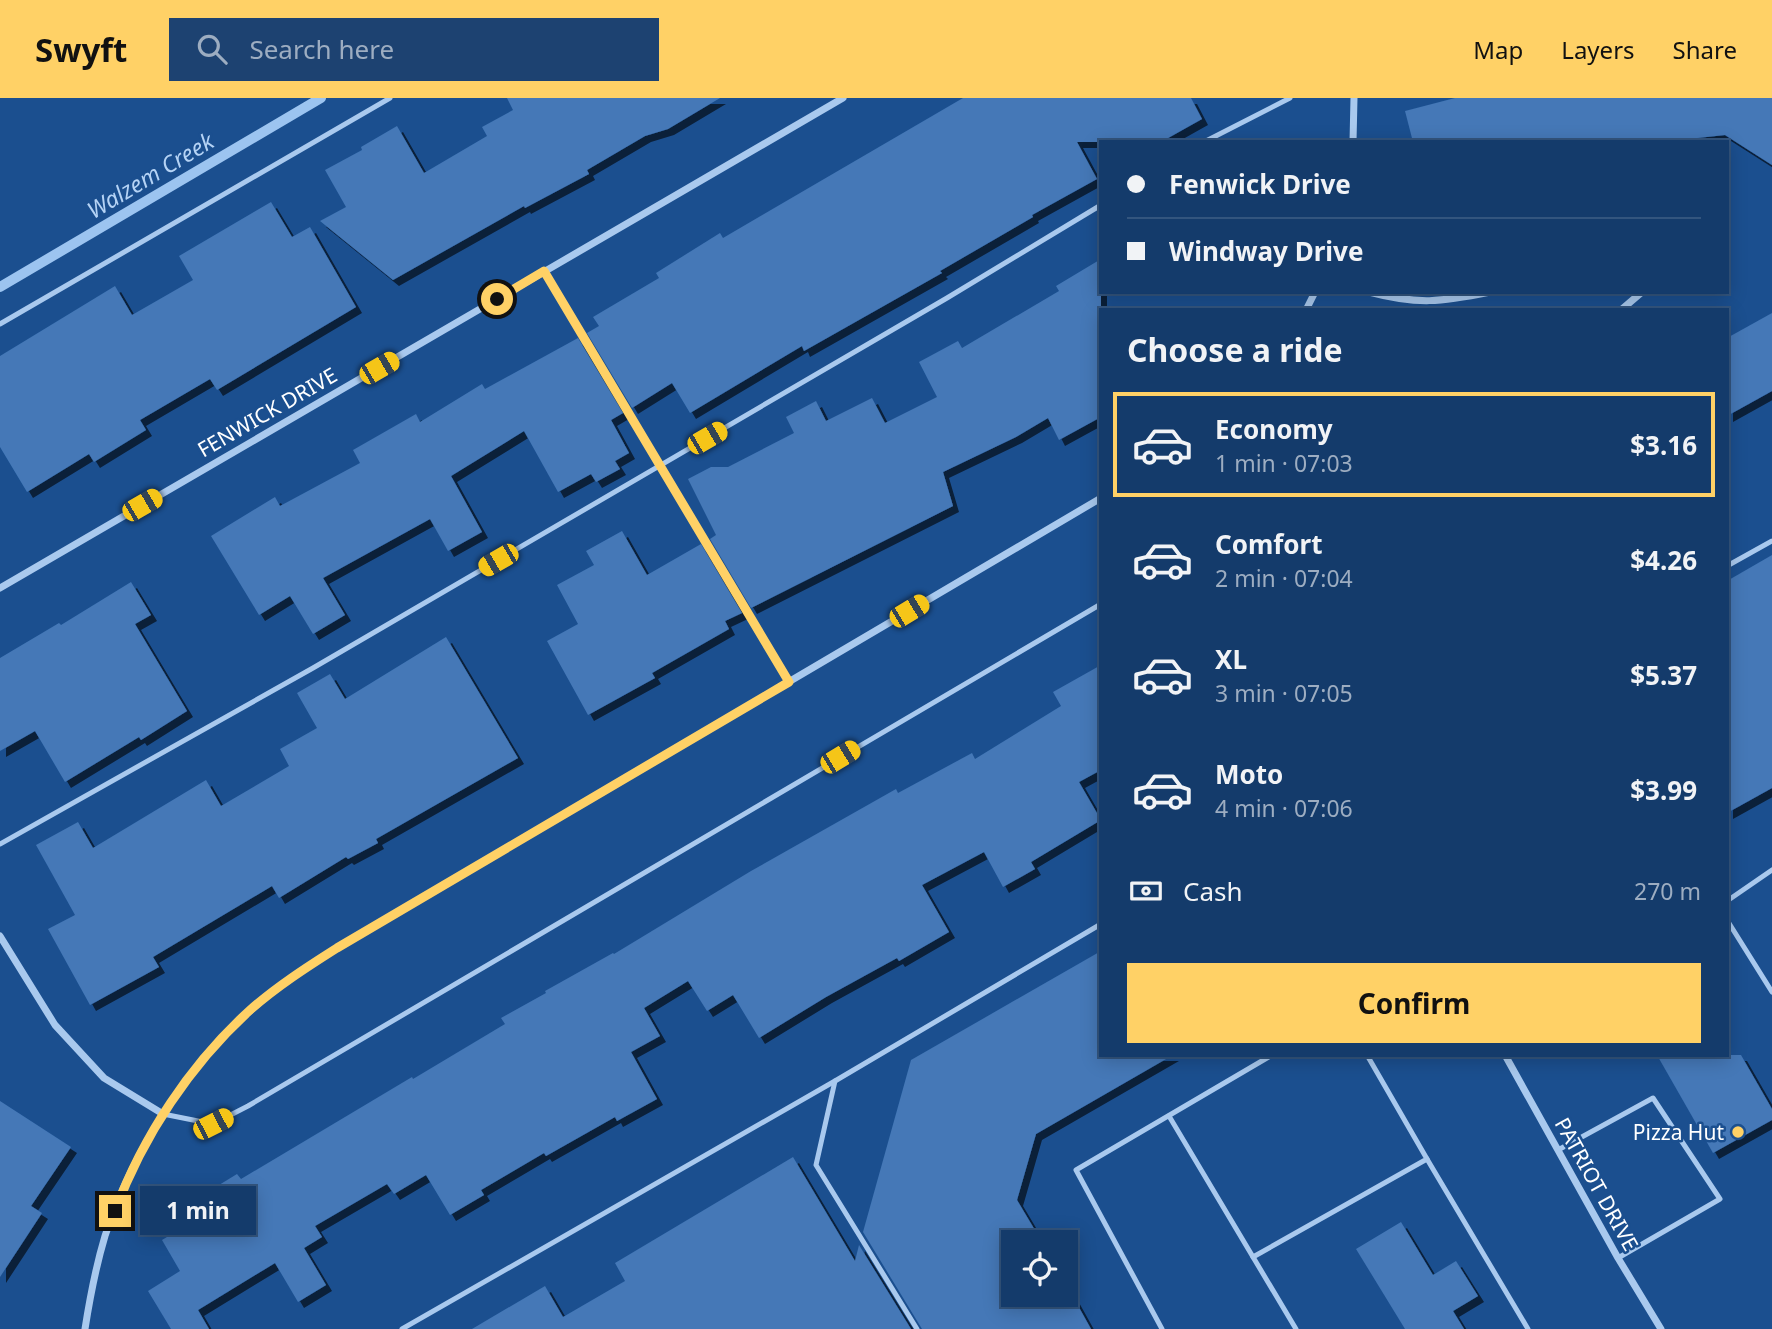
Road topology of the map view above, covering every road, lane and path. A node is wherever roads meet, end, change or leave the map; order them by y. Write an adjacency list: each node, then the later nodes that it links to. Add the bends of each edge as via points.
1 (390, 98): 14 (lane)
2 (843, 98): 8 (street, FENWICK DRIVE)
3 (1290, 98): 5 (lane)
4 (1354, 98): 6 (street)
5 (1208, 140)
6 (1353, 140)
7 (1099, 206): 15 (lane)
8 (544, 271): 15 (lane); 19 (street, FENWICK DRIVE)
9 (1375, 294): 12 (street)
10 (1480, 294): 12 (street)
11 (1640, 294): 13 (street)
12 (1406, 305)
13 (1623, 308)
14 (0, 324)
15 (659, 465): 21 (lane); 22 (lane)
16 (1099, 499): 21 (street)
17 (1772, 541): 18 (lane)
18 (1729, 565)
19 (0, 588)
20 (1099, 605): 33 (lane, via 248,1106 213,1124)
21 (789, 682): 33 (street, via 292,977 212,1048)
22 (0, 844)
23 (1772, 870): 24 (lane)
24 (1729, 900)
25 (1729, 923): 28 (lane)
26 (1099, 925): 32 (lane)
27 (0, 936): 33 (street, via 55,1025 104,1078)
28 (1772, 992)
29 (1269, 1057): 34 (lane)
30 (1368, 1057): 36 (lane)
31 (1506, 1057): 35 (street, PATRIOT DRIVE)
32 (835, 1081): 40 (lane); 41 (lane, via 816,1165)
33 (163, 1114): 39 (street, via 124,1186 105,1236)
34 (1168, 1116): 37 (lane); 42 (lane, via 1076,1170)
35 (1558, 1150): 38 (street, PATRIOT DRIVE); 38 (lane, via 1653,1098 1720,1199)
36 (1427, 1159): 37 (lane); 44 (lane)
37 (1253, 1257): 43 (lane)
38 (1618, 1258): 45 (street, PATRIOT DRIVE)
39 (85, 1329)
40 (402, 1329)
41 (917, 1329)
42 (1162, 1329)
43 (1296, 1329)
44 (1528, 1329)
45 (1661, 1329)

